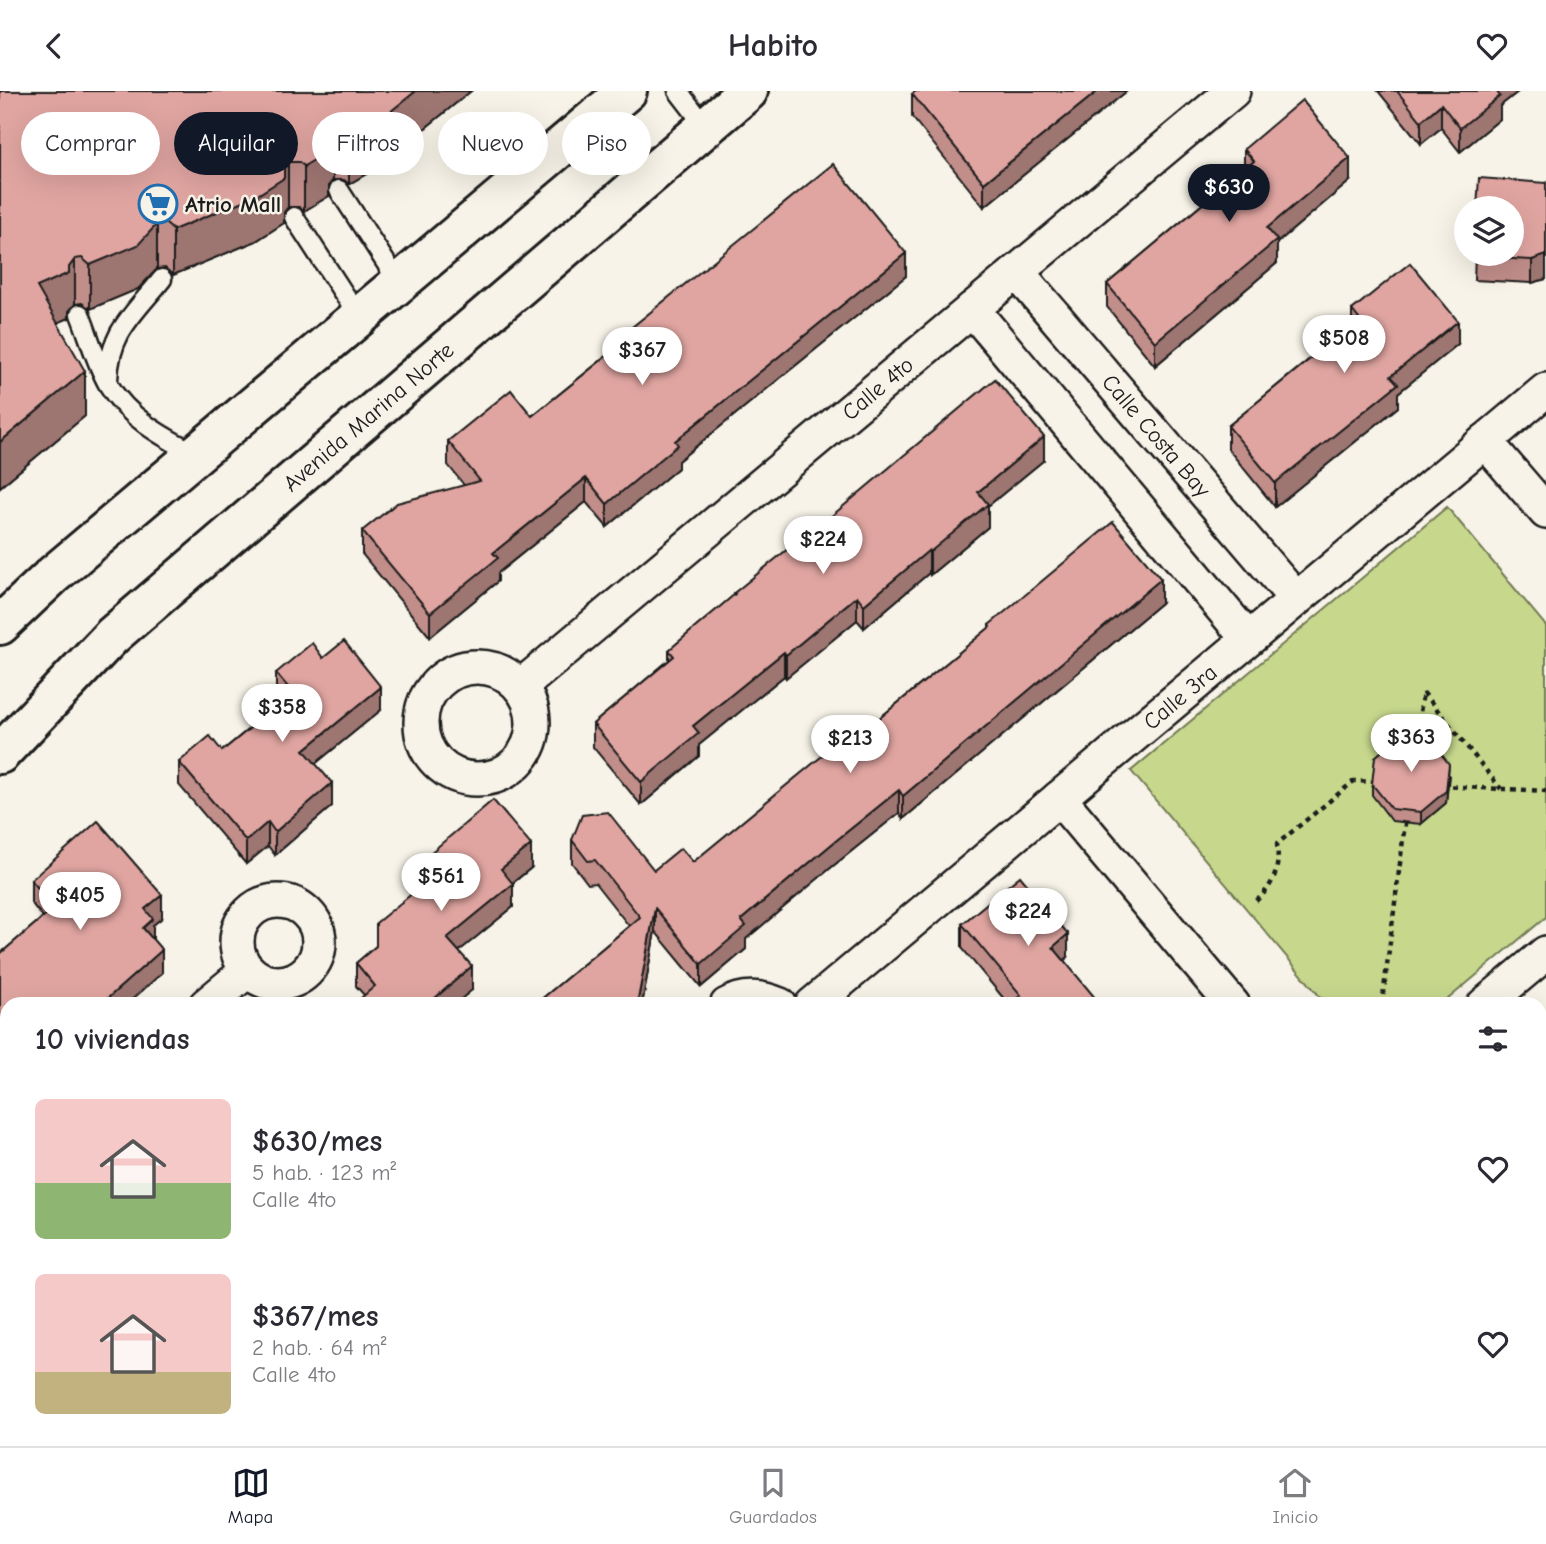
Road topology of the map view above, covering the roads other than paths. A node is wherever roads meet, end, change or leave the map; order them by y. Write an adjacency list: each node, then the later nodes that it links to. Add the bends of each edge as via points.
1 (627, 91): 10 (main road)
2 (678, 91): 5 (lane)
3 (748, 91): 5 (main road, Avenida Marina Norte)
4 (1233, 91): 8 (street, Calle 4to)
5 (705, 126): 23 (main road, Avenida Marina Norte, via 112,636)
6 (340, 190): 10 (lane)
7 (294, 217): 13 (lane)
8 (1017, 272): 11 (street, Calle 4to); 19 (street, Calle Costa Bay)
9 (162, 279): 14 (lane, via 117,334 108,364)
10 (399, 283): 13 (main road)
11 (972, 309): 21 (street); 22 (street, Calle 4to)
12 (80, 314): 14 (lane)
13 (359, 317): 17 (main road)
14 (108, 384): 17 (lane, via 135,417)
15 (1546, 390): 16 (street, Calle 3ra)
16 (1485, 441): 18 (street); 19 (street, Calle 3ra)
17 (196, 454): 20 (main road)
18 (1546, 512)
19 (1296, 599): 21 (street, Calle 3ra)
20 (0, 625)
21 (1248, 639): 24 (street, Calle 3ra)
22 (520, 687)
23 (4, 740)
24 (1059, 797): 28 (street, Calle 3ra); 29 (street)
25 (1542, 964): 30 (street)
26 (248, 970): 27 (street)
27 (216, 997)
28 (822, 997)
29 (1226, 997)
30 (1495, 997)

